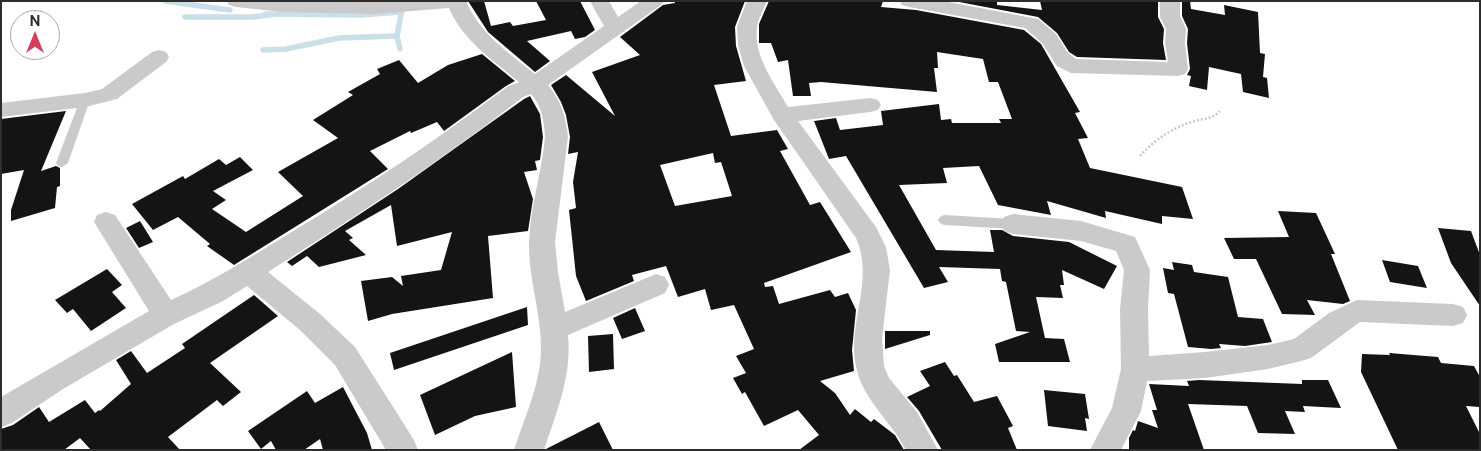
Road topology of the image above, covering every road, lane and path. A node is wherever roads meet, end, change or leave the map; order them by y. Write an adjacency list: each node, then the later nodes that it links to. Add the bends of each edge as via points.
1 (236, 1): 7 (street, via 283,6 386,7)
2 (599, 1): 8 (street)
3 (654, 1): 8 (street)
4 (757, 1): 15 (street, via 747,27 748,45 754,66)
5 (909, 1): 6 (street, via 1031,23 1042,31 1057,54 1070,66 1170,70 1178,69 1179,63 1174,47 1176,24 1170,17)
6 (1170, 1)
7 (456, 2): 10 (street, via 476,36)
8 (615, 28): 10 (street)
9 (159, 58): 11 (street, via 109,94)
10 (535, 84): 21 (street, via 515,92 438,149); 25 (street, via 552,107 557,139 542,240)
11 (85, 100): 13 (street); 17 (lane)
12 (870, 105): 15 (street)
13 (1, 110)
14 (1220, 111): 16 (path, via 1210,119 1197,119 1168,133 1151,143)
15 (782, 115): 30 (street, via 867,234 876,255 876,283 866,348 870,368 877,389 902,415)
16 (1140, 156)
17 (62, 163)
18 (944, 220): 20 (lane)
19 (106, 222): 24 (street)
20 (1013, 224): 26 (street, via 1080,231 1126,244 1137,270)
21 (249, 272): 24 (street, via 214,294); 28 (street, via 310,322 345,356)
22 (656, 285): 25 (street)
23 (1453, 315): 26 (street, via 1356,311 1301,349 1232,362)
24 (164, 316): 27 (street)
25 (554, 329): 29 (street, via 555,362 549,393)
26 (1135, 369): 31 (street, via 1126,411)
27 (1, 413)
28 (403, 450)
29 (529, 450)
30 (923, 450)
31 (1105, 450)

